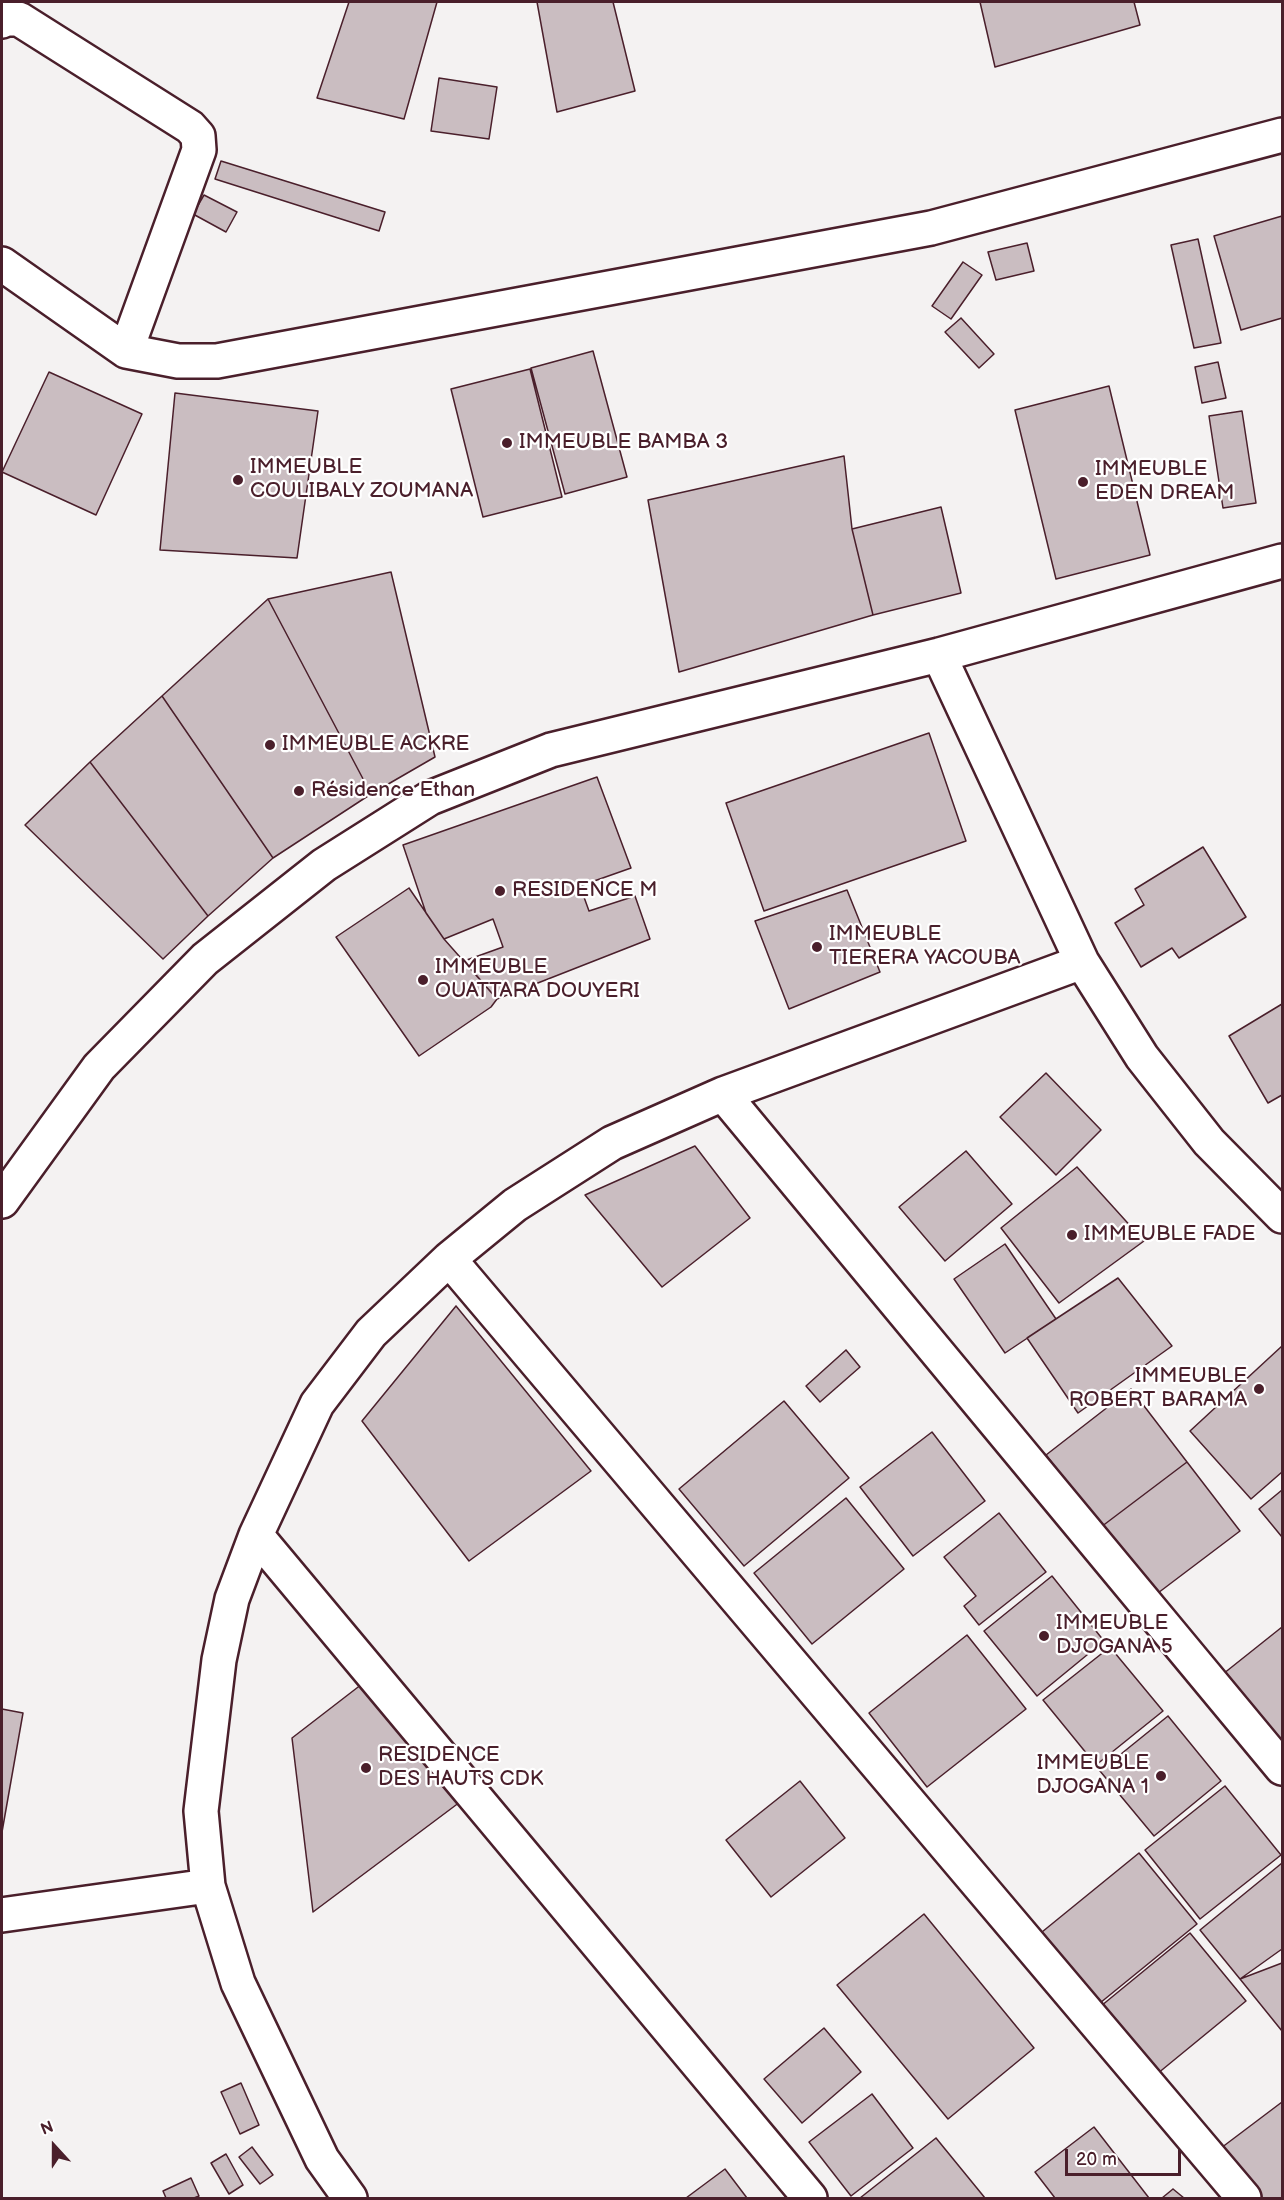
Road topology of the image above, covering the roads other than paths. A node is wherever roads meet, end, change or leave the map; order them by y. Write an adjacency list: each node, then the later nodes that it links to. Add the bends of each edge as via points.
1 (2, 21): 4 (street, via 19,19 190,127 198,136 199,150)
2 (1282, 135): 4 (street, via 931,228 814,250 217,361 178,361)
3 (2, 264): 4 (street)
4 (126, 351)
5 (1282, 561): 6 (street)
6 (939, 655): 7 (street); 9 (street, via 551,750 430,798 324,865 205,959 99,1067)
7 (1082, 962): 8 (street); 10 (street, via 1142,1057 1209,1142)
8 (723, 1094): 11 (street, via 612,1143 514,1205); 13 (street)
9 (2, 1202)
10 (1282, 1216)
11 (449, 1259): 12 (street, via 371,1333 317,1404); 18 (street)
12 (256, 1535): 14 (street, via 232,1599 216,1683 201,1811); 17 (street)
13 (1282, 1768)
14 (208, 1886): 15 (street); 16 (street, via 238,1983 322,2158)
15 (2, 1915)
16 (350, 2199)
17 (810, 2199)
18 (1244, 2199)

